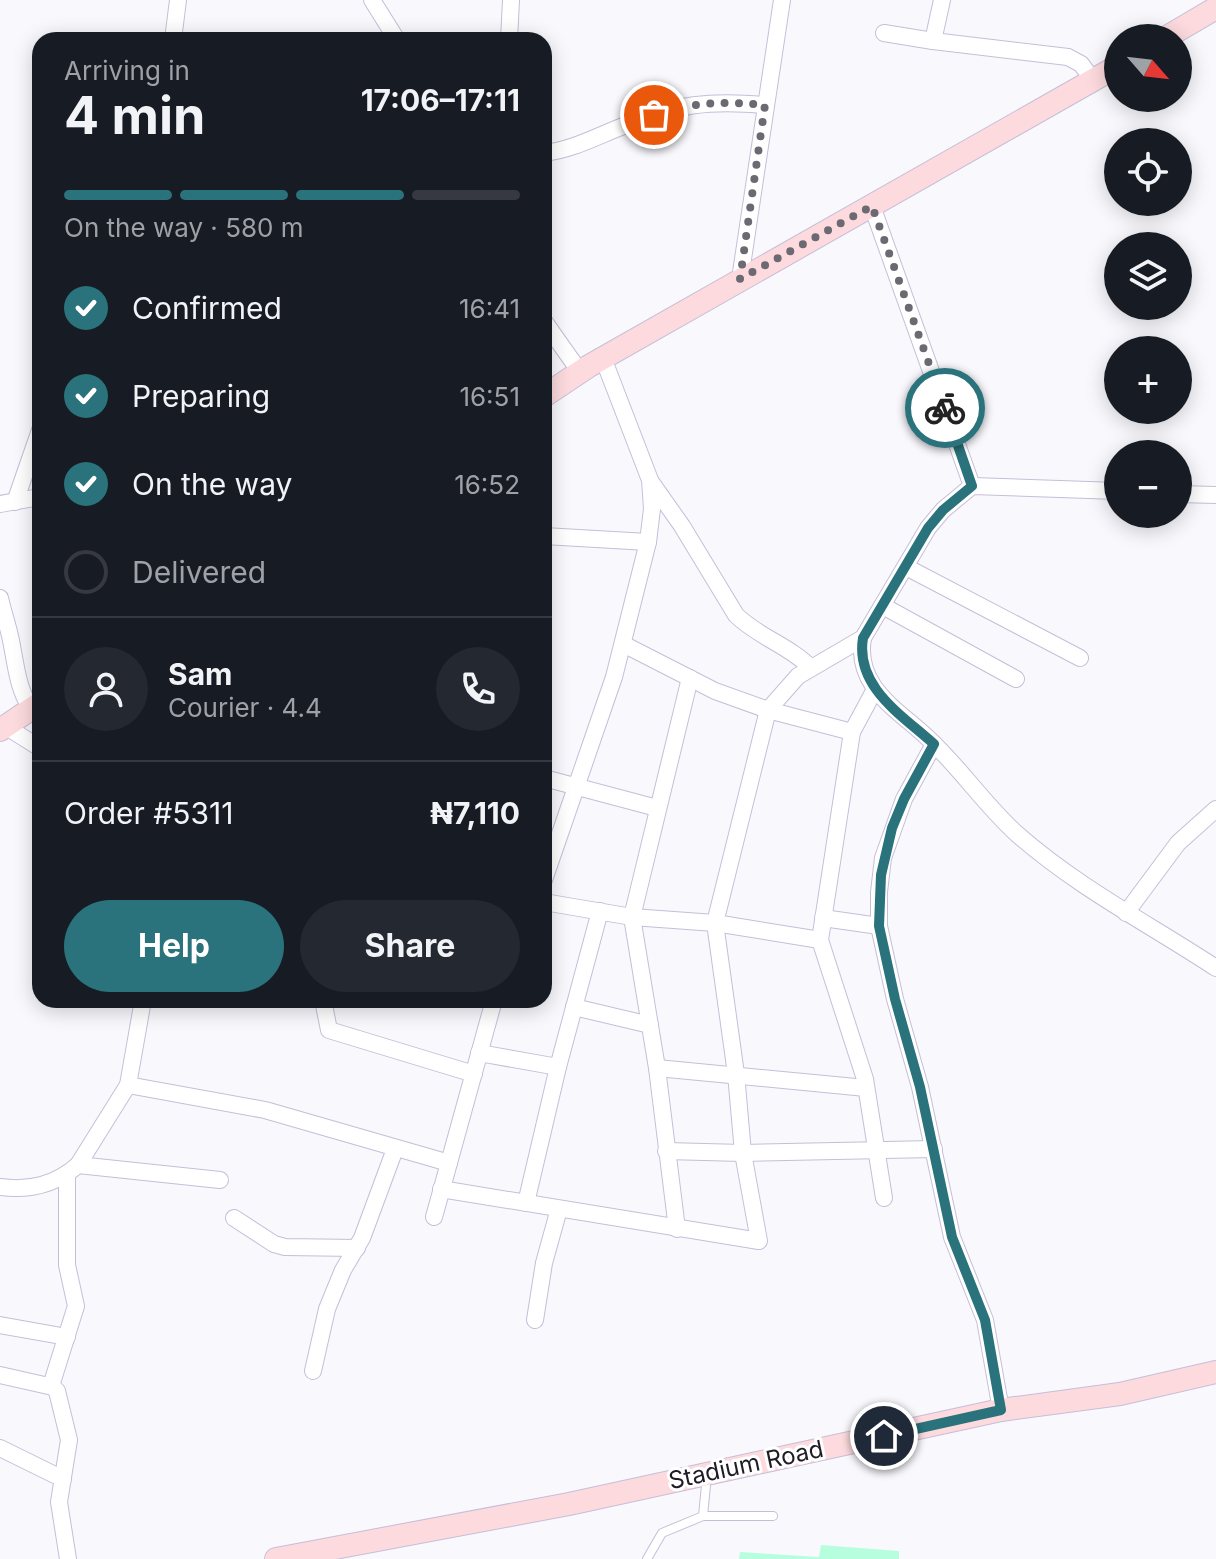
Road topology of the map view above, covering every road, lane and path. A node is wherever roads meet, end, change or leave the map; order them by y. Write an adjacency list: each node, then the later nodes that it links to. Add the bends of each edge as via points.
1 (178, 0): 8 (street)
2 (372, 0): 9 (street)
3 (511, 0): 10 (street)
4 (782, 0): 15 (street)
5 (942, 0): 12 (street)
6 (1216, 8): 7 (street)
7 (1189, 24)
8 (174, 32)
9 (392, 32)
10 (509, 32)
11 (884, 33): 12 (street)
12 (933, 41): 14 (street, via 1068,57)
13 (1104, 74): 14 (street)
14 (1093, 80): 17 (street)
15 (765, 105): 16 (street, via 723,101 682,106); 18 (street)
16 (552, 151)
17 (872, 206): 18 (street); 25 (street)
18 (740, 279): 20 (street)
19 (552, 332): 21 (street)
20 (603, 358): 21 (street); 24 (street)
21 (580, 372): 22 (street)
22 (552, 391)
23 (32, 446): 30 (street)
24 (650, 480): 32 (street); 39 (street, via 736,615)
25 (972, 486): 26 (street); 33 (street, via 928,528)
26 (1104, 491)
27 (1192, 494): 28 (street)
28 (1216, 495)
29 (32, 498): 30 (street)
30 (4, 503)
31 (552, 536): 32 (street)
32 (648, 542): 37 (street)
33 (906, 567): 35 (street); 38 (street)
34 (0, 598): 43 (street, via 16,677 21,693)
35 (883, 606): 36 (street); 41 (street)
36 (863, 638): 39 (street); 42 (street, via 860,653)
37 (623, 644): 40 (street); 51 (street)
38 (1080, 658)
39 (811, 668): 45 (street)
40 (690, 678): 45 (street); 52 (street)
41 (1016, 679)
42 (874, 691): 47 (street); 49 (street)
43 (32, 703)
44 (32, 708): 46 (street)
45 (768, 710): 47 (street); 60 (street)
46 (3, 728): 48 (street)
47 (852, 732): 59 (street)
48 (32, 744)
49 (934, 744): 57 (street, via 1016,833); 61 (street, via 904,799 888,843)
50 (552, 780): 51 (street)
51 (577, 787): 52 (street); 54 (street)
52 (657, 808): 58 (street)
53 (1216, 809): 57 (street, via 1178,843)
54 (552, 857)
55 (552, 903): 56 (street)
56 (600, 911): 58 (street); 64 (street)
57 (1126, 913): 63 (street)
58 (632, 917): 60 (street); 68 (street)
59 (823, 918): 61 (street); 62 (street)
60 (715, 923): 62 (street); 73 (street)
61 (879, 926): 77 (street)
62 (820, 940): 75 (street)
63 (1216, 968)
64 (574, 1007): 68 (street); 70 (street)
65 (142, 1008): 74 (street)
66 (325, 1008): 72 (street, via 329,1030)
67 (492, 1008): 69 (street)
68 (650, 1025): 71 (street)
69 (479, 1053): 70 (street); 72 (street)
70 (558, 1067): 87 (street)
71 (657, 1068): 73 (street); 79 (street)
72 (474, 1074): 81 (street)
73 (736, 1074): 75 (street); 80 (street)
74 (128, 1085): 76 (street, via 265,1110); 82 (street)
75 (866, 1088): 78 (street)
76 (395, 1149): 81 (street); 92 (street)
77 (934, 1149): 78 (street); 100 (street, via 952,1237 985,1320)
78 (876, 1150): 80 (street); 86 (street)
79 (666, 1151): 80 (street); 91 (street)
80 (743, 1153): 91 (street, via 759,1241)
81 (449, 1163): 85 (street)
82 (73, 1170): 83 (street); 84 (street, via 33,1189); 95 (street, via 67,1265 76,1306)
83 (220, 1180)
84 (0, 1187)
85 (441, 1189): 87 (street); 89 (street)
86 (884, 1198)
87 (526, 1203): 88 (street)
88 (559, 1209): 91 (street); 93 (street)
89 (434, 1217)
90 (234, 1218): 92 (street, via 285,1247)
91 (677, 1229)
92 (357, 1248): 96 (street, via 327,1309)
93 (535, 1320)
94 (0, 1325): 95 (street)
95 (67, 1337): 99 (street)
96 (313, 1371)
97 (1216, 1372): 100 (street, Stadium Road, via 1120,1394)
98 (0, 1375): 99 (street)
99 (51, 1386): 103 (street, via 57,1391 69,1440)
100 (1001, 1410): 102 (street, Stadium Road)
101 (0, 1448): 103 (street)
102 (708, 1474): 104 (lane); 107 (street, Stadium Road)
103 (63, 1479): 106 (street, via 59,1502)
104 (703, 1516): 105 (lane); 108 (lane, via 662,1533)
105 (773, 1516)
106 (68, 1559)
107 (276, 1559)
108 (647, 1559)

